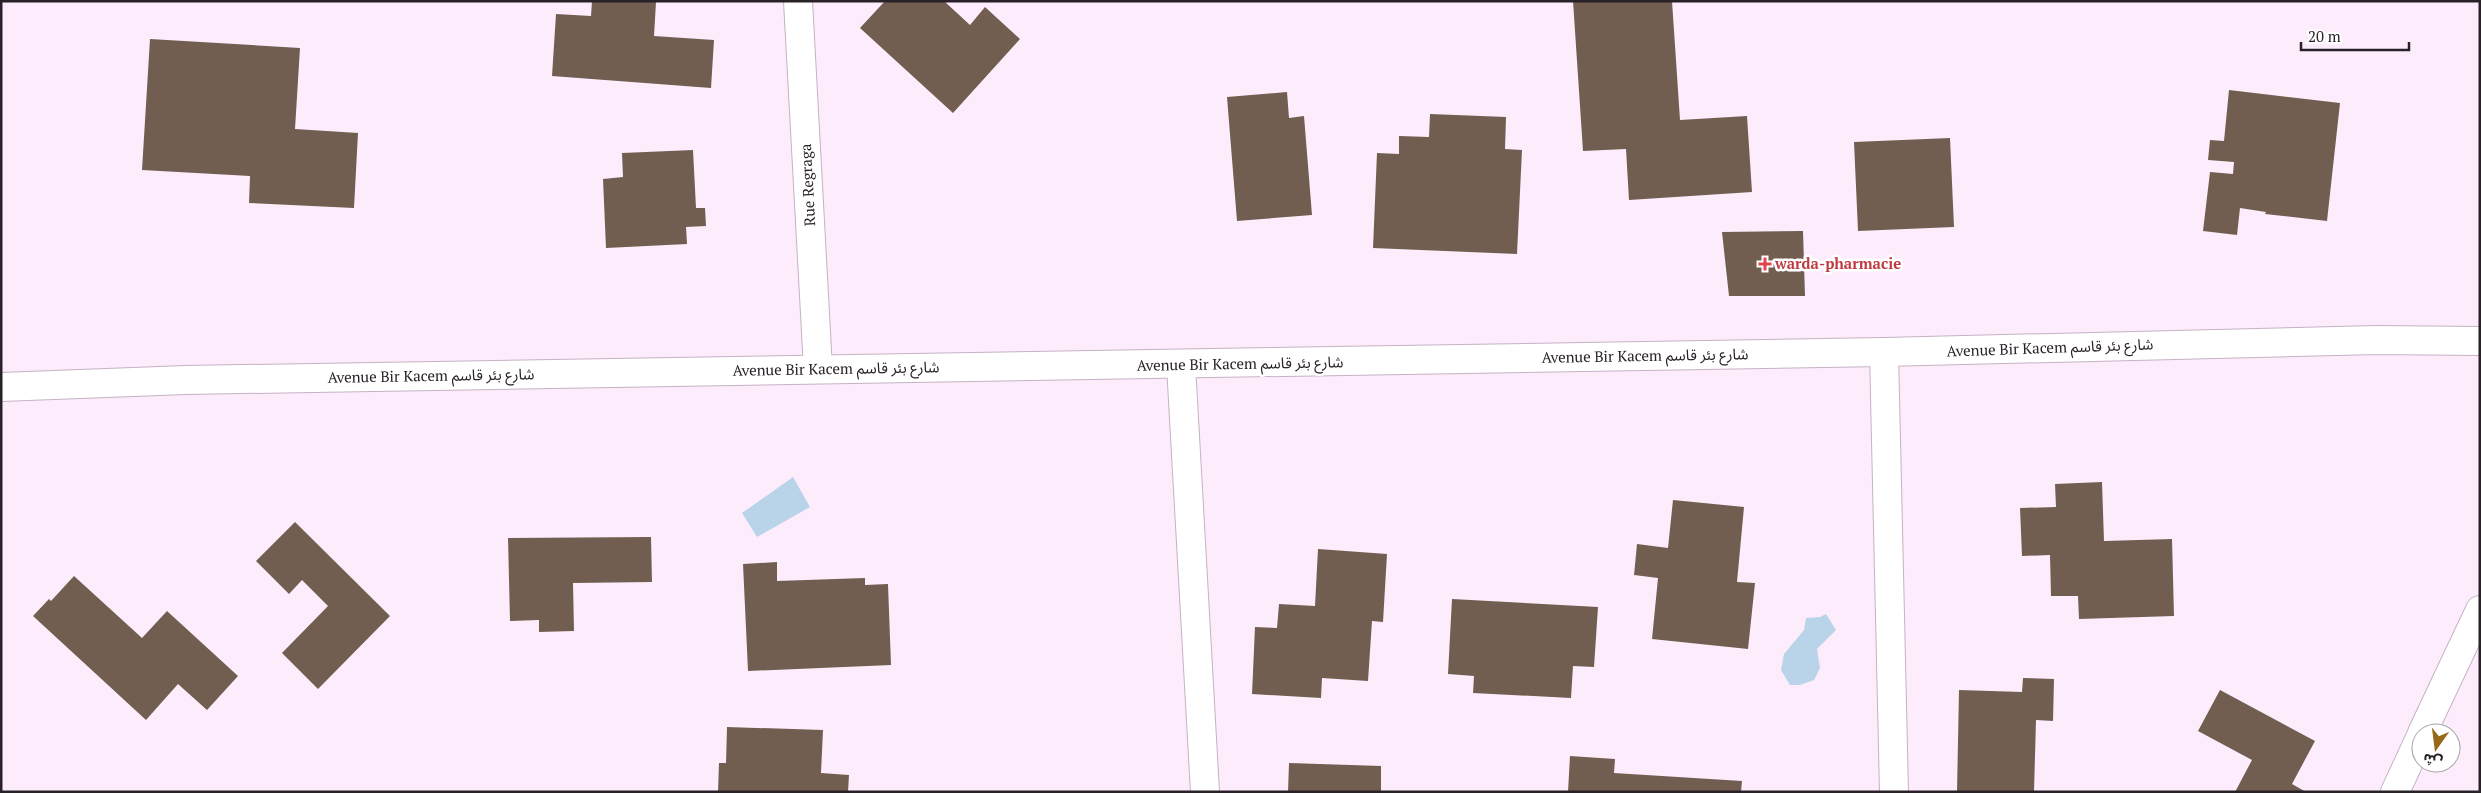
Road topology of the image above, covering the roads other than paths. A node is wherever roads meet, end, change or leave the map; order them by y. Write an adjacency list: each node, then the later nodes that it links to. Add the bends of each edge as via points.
1 (798, 1): 5 (street, Rue Regraga)
2 (2480, 342): 3 (street, Avenue Bir Kacem شارع بئر قاسم, via 2376,340)
3 (1884, 352): 4 (street, Avenue Bir Kacem شارع بئر قاسم); 11 (street)
4 (1181, 365): 5 (street, Avenue Bir Kacem شارع بئر قاسم); 10 (street)
5 (818, 368): 6 (street, Avenue Bir Kacem شارع بئر قاسم, via 186,380)
6 (1, 387)
7 (2480, 610): 8 (street)
8 (2427, 723)
9 (2411, 758): 12 (street)
10 (1205, 792)
11 (1894, 792)
12 (2395, 792)

